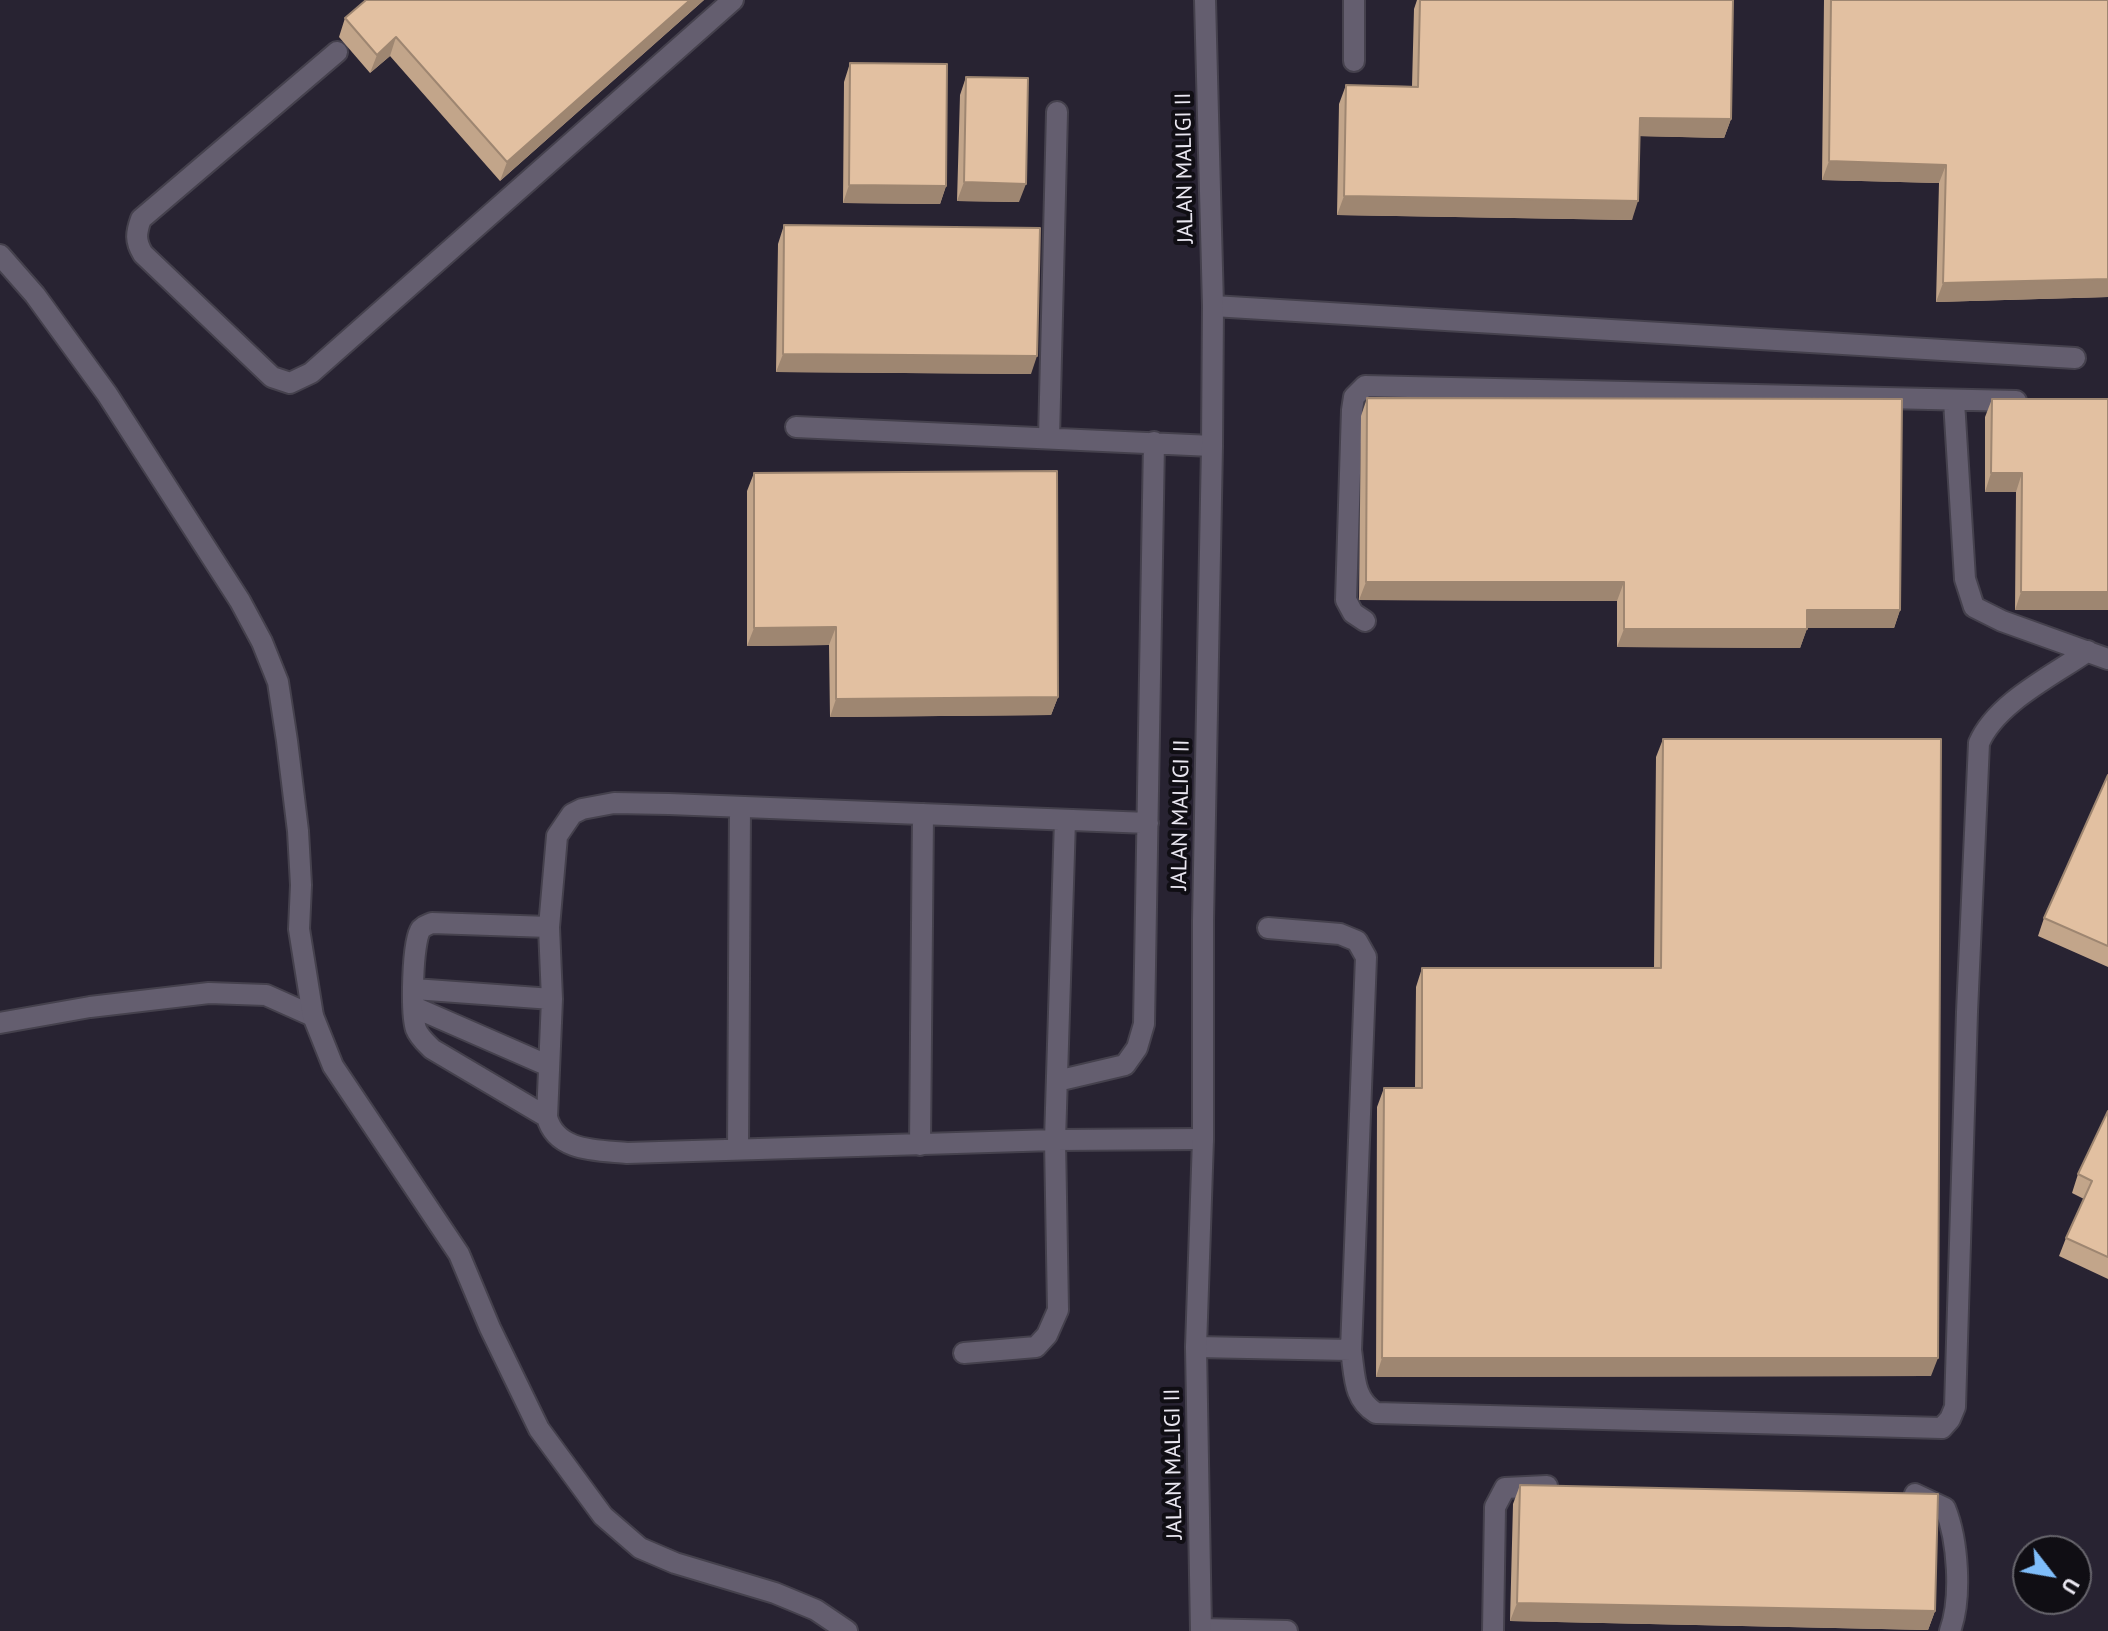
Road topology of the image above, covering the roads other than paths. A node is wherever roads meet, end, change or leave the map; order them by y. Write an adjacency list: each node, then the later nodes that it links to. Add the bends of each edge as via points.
1 (733, 0): 4 (street, via 311,373 290,383 272,377 143,254 137,230 141,219)
2 (1205, 0): 8 (street, JALAN MALIGI II)
3 (1354, 0): 5 (street)
4 (337, 52)
5 (1354, 61)
6 (1057, 112): 13 (street)
7 (0, 255): 27 (street, via 123,417 240,601 273,668 298,831 299,929)
8 (1213, 306): 9 (street); 15 (street, JALAN MALIGI II)
9 (2075, 358)
10 (1954, 401): 11 (street); 16 (street, via 1365,386 1354,397 1352,410 1346,600); 17 (street, via 1965,579 1974,607)
11 (2031, 401)
12 (796, 427): 13 (street)
13 (1049, 438): 14 (street)
14 (1154, 442): 15 (street); 22 (street)
15 (1212, 446): 32 (street, JALAN MALIGI II)
16 (1365, 621)
17 (2088, 651): 18 (street); 37 (street, via 2003,709 1979,743 1955,1407 1942,1428 1376,1413 1359,1398)
18 (2108, 659)
19 (740, 807): 20 (street); 23 (street, via 614,803 572,814 553,852); 35 (street)
20 (923, 814): 21 (street); 34 (street)
21 (1065, 820): 22 (street); 30 (street)
22 (1148, 823): 30 (street, via 1144,1024 1137,1048 1125,1065)
23 (549, 927): 25 (street, via 426,925 417,943); 26 (street)
24 (1268, 928): 37 (street, via 1340,934 1357,941 1366,957)
25 (414, 998): 26 (street); 29 (street); 31 (street, via 417,1033 432,1049)
26 (552, 999): 29 (street)
27 (313, 1016): 28 (street, via 266,995 209,993); 42 (street, via 333,1066 459,1254 539,1429 603,1516 640,1548 775,1593 816,1610)
28 (0, 1023)
29 (549, 1066): 31 (street)
30 (1057, 1081): 33 (street)
31 (547, 1117): 35 (street, via 556,1137 588,1149)
32 (1203, 1139): 33 (street); 36 (street, JALAN MALIGI II)
33 (1055, 1140): 34 (street); 38 (street, via 1058,1310 1053,1322 1036,1347)
34 (920, 1145): 35 (street)
35 (738, 1149)
36 (1196, 1347): 37 (street); 41 (street, JALAN MALIGI II)
37 (1351, 1350)
38 (964, 1353)
39 (1572, 1487): 44 (street, via 1516,1486 1498,1496)
40 (1898, 1493): 45 (street, via 1945,1508 1952,1524 1957,1579)
41 (1201, 1630): 43 (street)
42 (847, 1631)
43 (1287, 1631)
44 (1493, 1631)
45 (1950, 1631)

